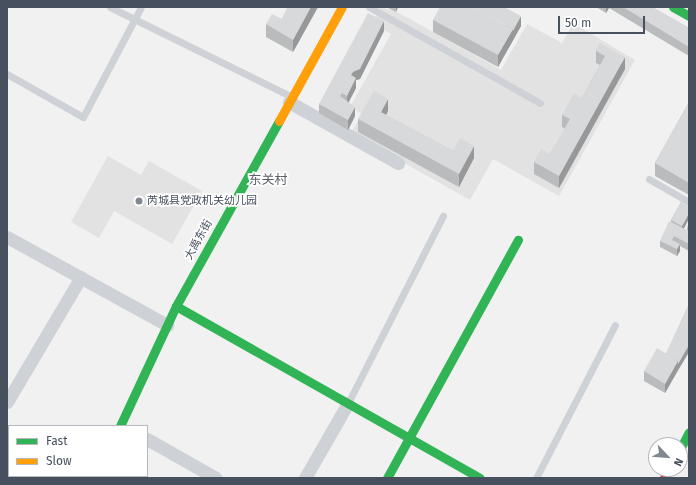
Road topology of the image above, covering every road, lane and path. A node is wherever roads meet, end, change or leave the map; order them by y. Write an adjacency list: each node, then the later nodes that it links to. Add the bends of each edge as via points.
1 (110, 7): 7 (lane)
2 (141, 7): 7 (lane)
3 (342, 7): 9 (street, 大禹东街)
4 (369, 7): 10 (lane)
5 (673, 7): 6 (street)
6 (689, 16)
7 (135, 19): 8 (lane, via 83,117); 9 (lane)
8 (7, 74)
9 (291, 99): 11 (street); 18 (street, 大禹东街)
10 (540, 103)
11 (398, 164)
12 (648, 179): 13 (lane)
13 (689, 202)
14 (443, 216): 22 (lane)
15 (7, 237): 17 (street)
16 (518, 240): 24 (street)
17 (81, 278): 19 (street); 21 (street)
18 (176, 306): 19 (street, 大禹东街); 22 (street)
19 (166, 325): 23 (street, 大禹东街)
20 (615, 325): 30 (lane)
21 (7, 402)
22 (348, 403): 24 (street); 27 (street)
23 (122, 425)
24 (408, 438): 28 (street); 29 (street)
25 (148, 440): 26 (street)
26 (216, 478)
27 (305, 478)
28 (387, 478)
29 (480, 478)
30 (536, 478)

